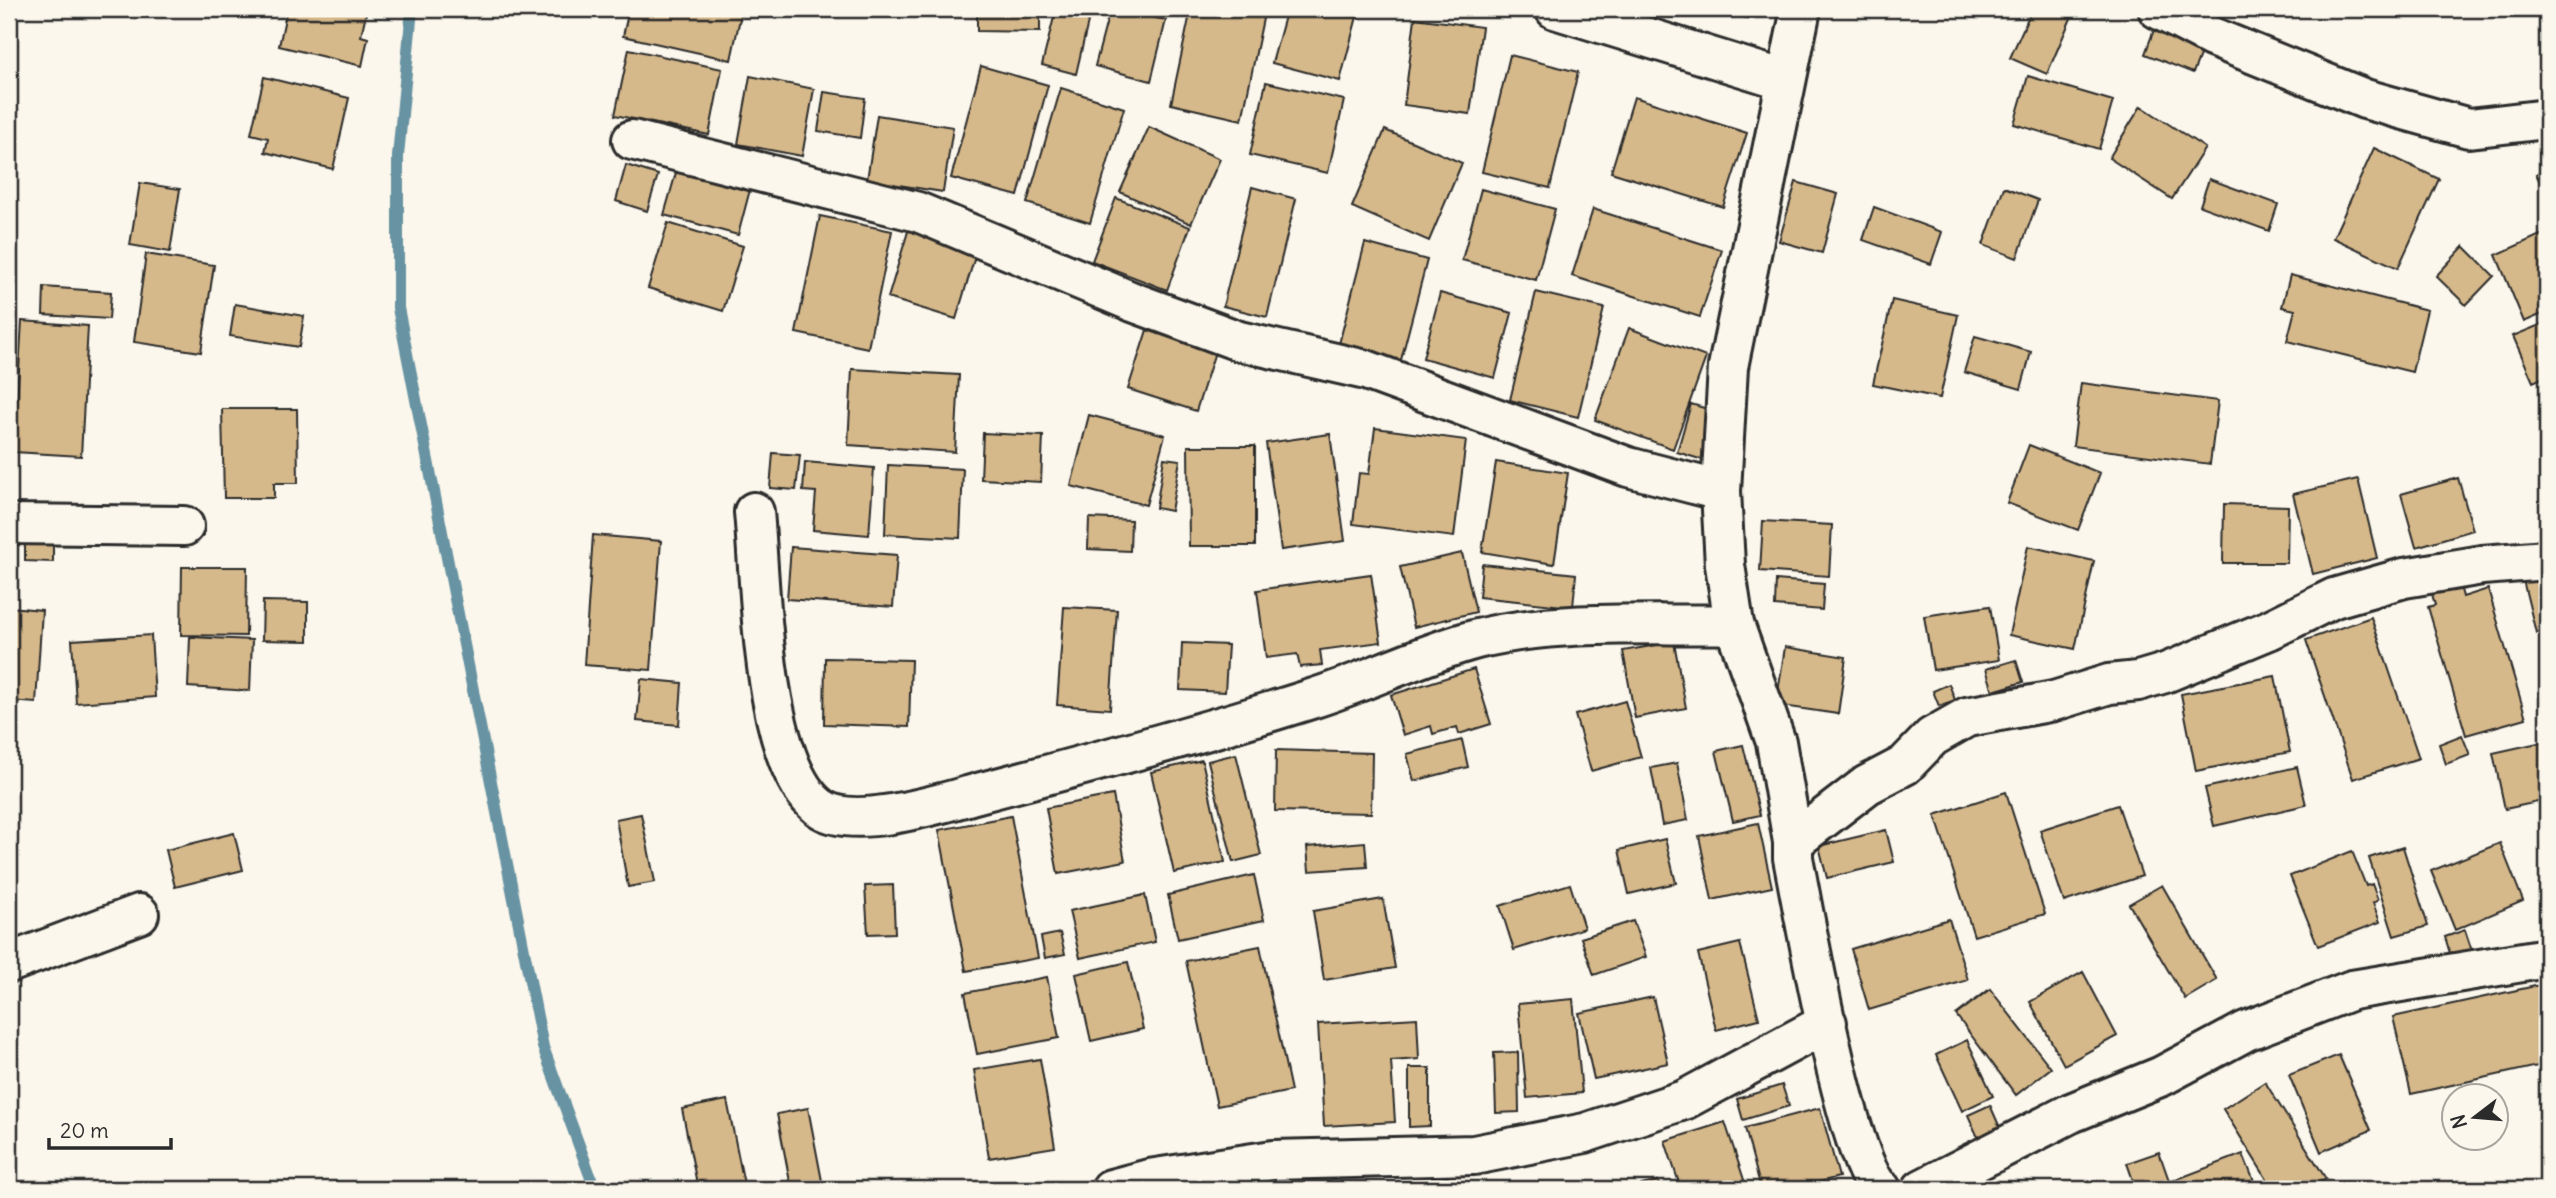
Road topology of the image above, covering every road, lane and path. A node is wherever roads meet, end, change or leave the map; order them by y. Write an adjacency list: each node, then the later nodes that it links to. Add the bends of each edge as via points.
1 (1555, 9): 4 (street)
2 (1801, 9): 4 (street)
3 (2158, 9): 5 (street, via 2212,37 2365,99 2469,128)
4 (1786, 80): 7 (street, via 1728,367)
5 (2547, 119)
6 (632, 140): 7 (street, via 918,212 1238,341 1366,370 1628,467)
7 (1721, 491): 12 (street)
8 (754, 512): 12 (street, via 771,703 799,785 821,809 852,816 898,814 1098,762 1312,699 1477,639 1566,626)
9 (9, 524): 10 (street)
10 (184, 526)
11 (2547, 560): 13 (street, via 2404,578 2334,598 2165,673 1967,717 1932,737 1905,765 1867,785)
12 (1734, 624): 13 (street, via 1776,742)
13 (1793, 842): 17 (street)
14 (139, 915): 16 (street)
15 (2547, 958): 20 (street, via 2352,990 2246,1031 2162,1076 2071,1113)
16 (9, 963)
17 (1827, 1023): 18 (street, via 1685,1100 1585,1133 1474,1155 1273,1160); 19 (street, via 1863,1160)
18 (1111, 1189)
19 (1881, 1189)
20 (1922, 1189)

